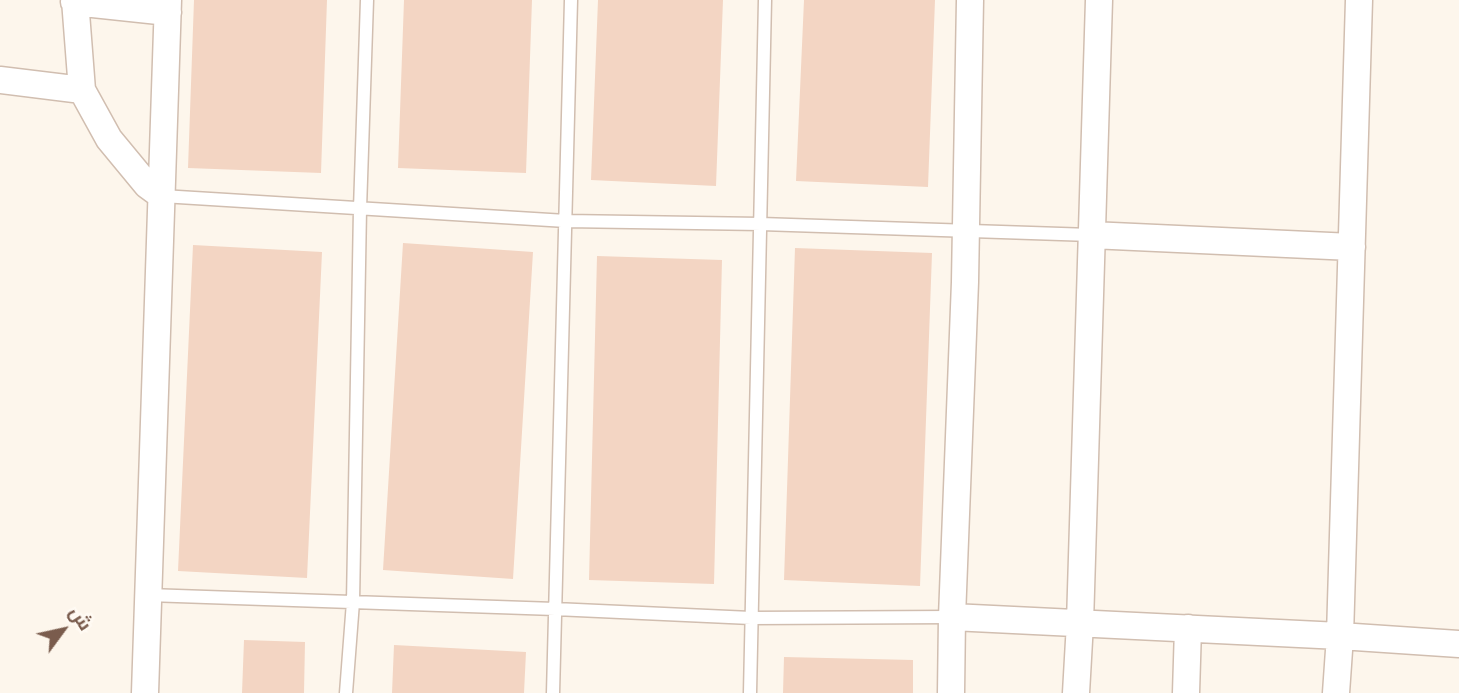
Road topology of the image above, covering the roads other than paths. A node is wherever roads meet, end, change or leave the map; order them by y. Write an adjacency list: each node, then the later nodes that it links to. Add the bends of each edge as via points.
1 (367, 0): 12 (lane)
2 (571, 0): 13 (lane)
3 (765, 0): 14 (lane)
4 (970, 0): 15 (street)
5 (1098, 0): 16 (street)
6 (1359, 0): 17 (street)
7 (75, 1): 8 (street); 10 (street)
8 (168, 6): 11 (street)
9 (0, 80): 10 (street)
10 (82, 90): 11 (street, via 108,139)
11 (162, 197): 12 (lane); 18 (street)
12 (360, 209): 13 (lane); 19 (lane)
13 (566, 221): 14 (lane); 20 (lane)
14 (761, 224): 15 (lane); 22 (lane)
15 (965, 231): 16 (lane); 21 (street)
16 (1091, 235): 17 (street); 23 (street)
17 (1352, 247): 25 (street)
18 (148, 596): 19 (lane); 27 (street)
19 (353, 602): 20 (lane); 28 (lane)
20 (555, 609): 22 (lane); 29 (lane)
21 (952, 617): 22 (lane); 23 (street); 31 (street)
22 (751, 618): 30 (lane)
23 (1080, 623): 24 (street); 32 (street)
24 (1188, 628): 25 (street); 33 (street)
25 (1340, 636): 26 (street); 34 (street)
26 (1459, 645)
27 (145, 693)
28 (346, 693)
29 (553, 693)
30 (750, 693)
31 (951, 693)
32 (1076, 693)
33 (1186, 693)
34 (1336, 693)

